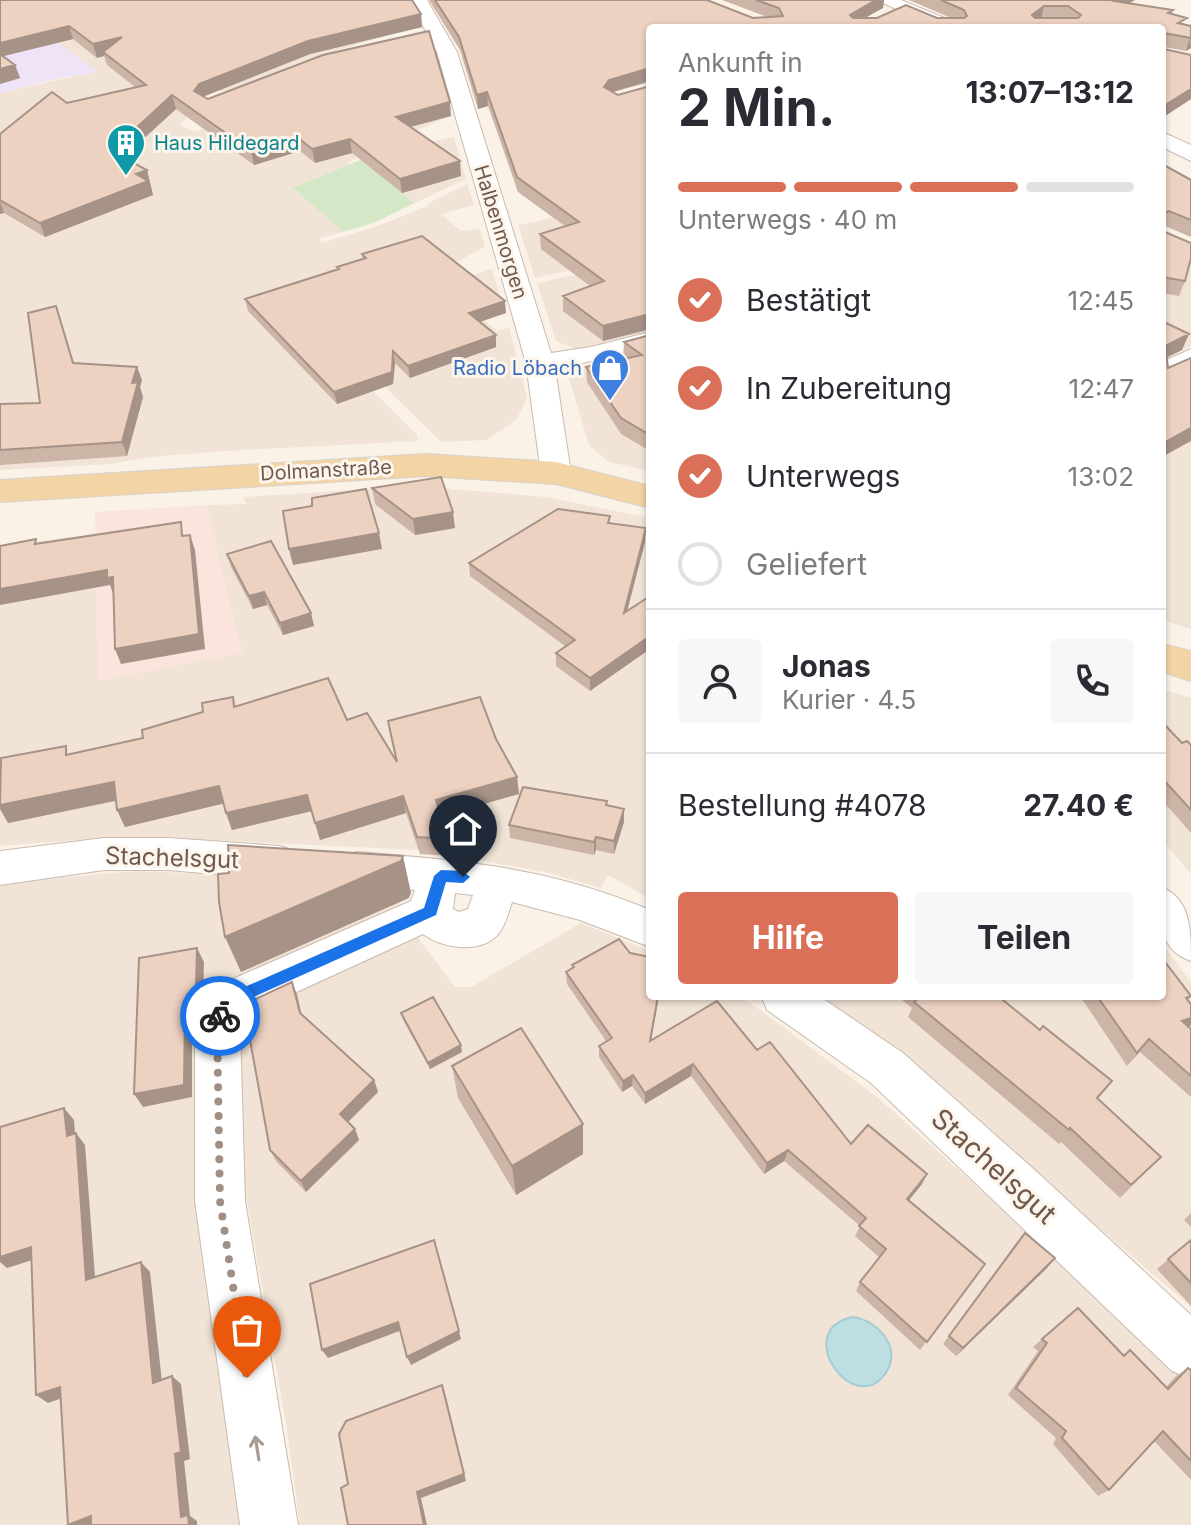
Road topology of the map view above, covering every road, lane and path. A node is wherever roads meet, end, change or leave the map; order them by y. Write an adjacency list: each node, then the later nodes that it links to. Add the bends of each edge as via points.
1 (418, 0): 4 (street, Halbenmorgen)
2 (884, 9): 3 (street, via 904,7)
3 (943, 24)
4 (439, 33): 5 (street); 10 (street, Halbenmorgen)
5 (411, 37)
6 (1166, 140): 7 (street)
7 (1191, 154)
8 (646, 341): 10 (street)
9 (1191, 357): 11 (street)
10 (540, 363): 12 (street, Halbenmorgen)
11 (1166, 371)
12 (556, 473): 13 (main road, Dolmanstraße, via 426,465); 14 (main road, Dolmanstraße)
13 (0, 491)
14 (646, 496)
15 (1166, 659): 16 (main road)
16 (1191, 666)
17 (0, 868): 18 (street, Stachelsgut, via 104,854 169,854 320,866)
18 (436, 893): 20 (street, Stachelsgut, via 441,925 451,930 475,928 490,912 499,883 605,910); 24 (street, one-way to 18, via 220,1201 217,1021 235,999)
19 (1166, 910): 21 (street)
20 (646, 927)
21 (1191, 943)
22 (789, 1000): 23 (street, Stachelsgut, via 887,1068)
23 (1191, 1352)
24 (269, 1525)

